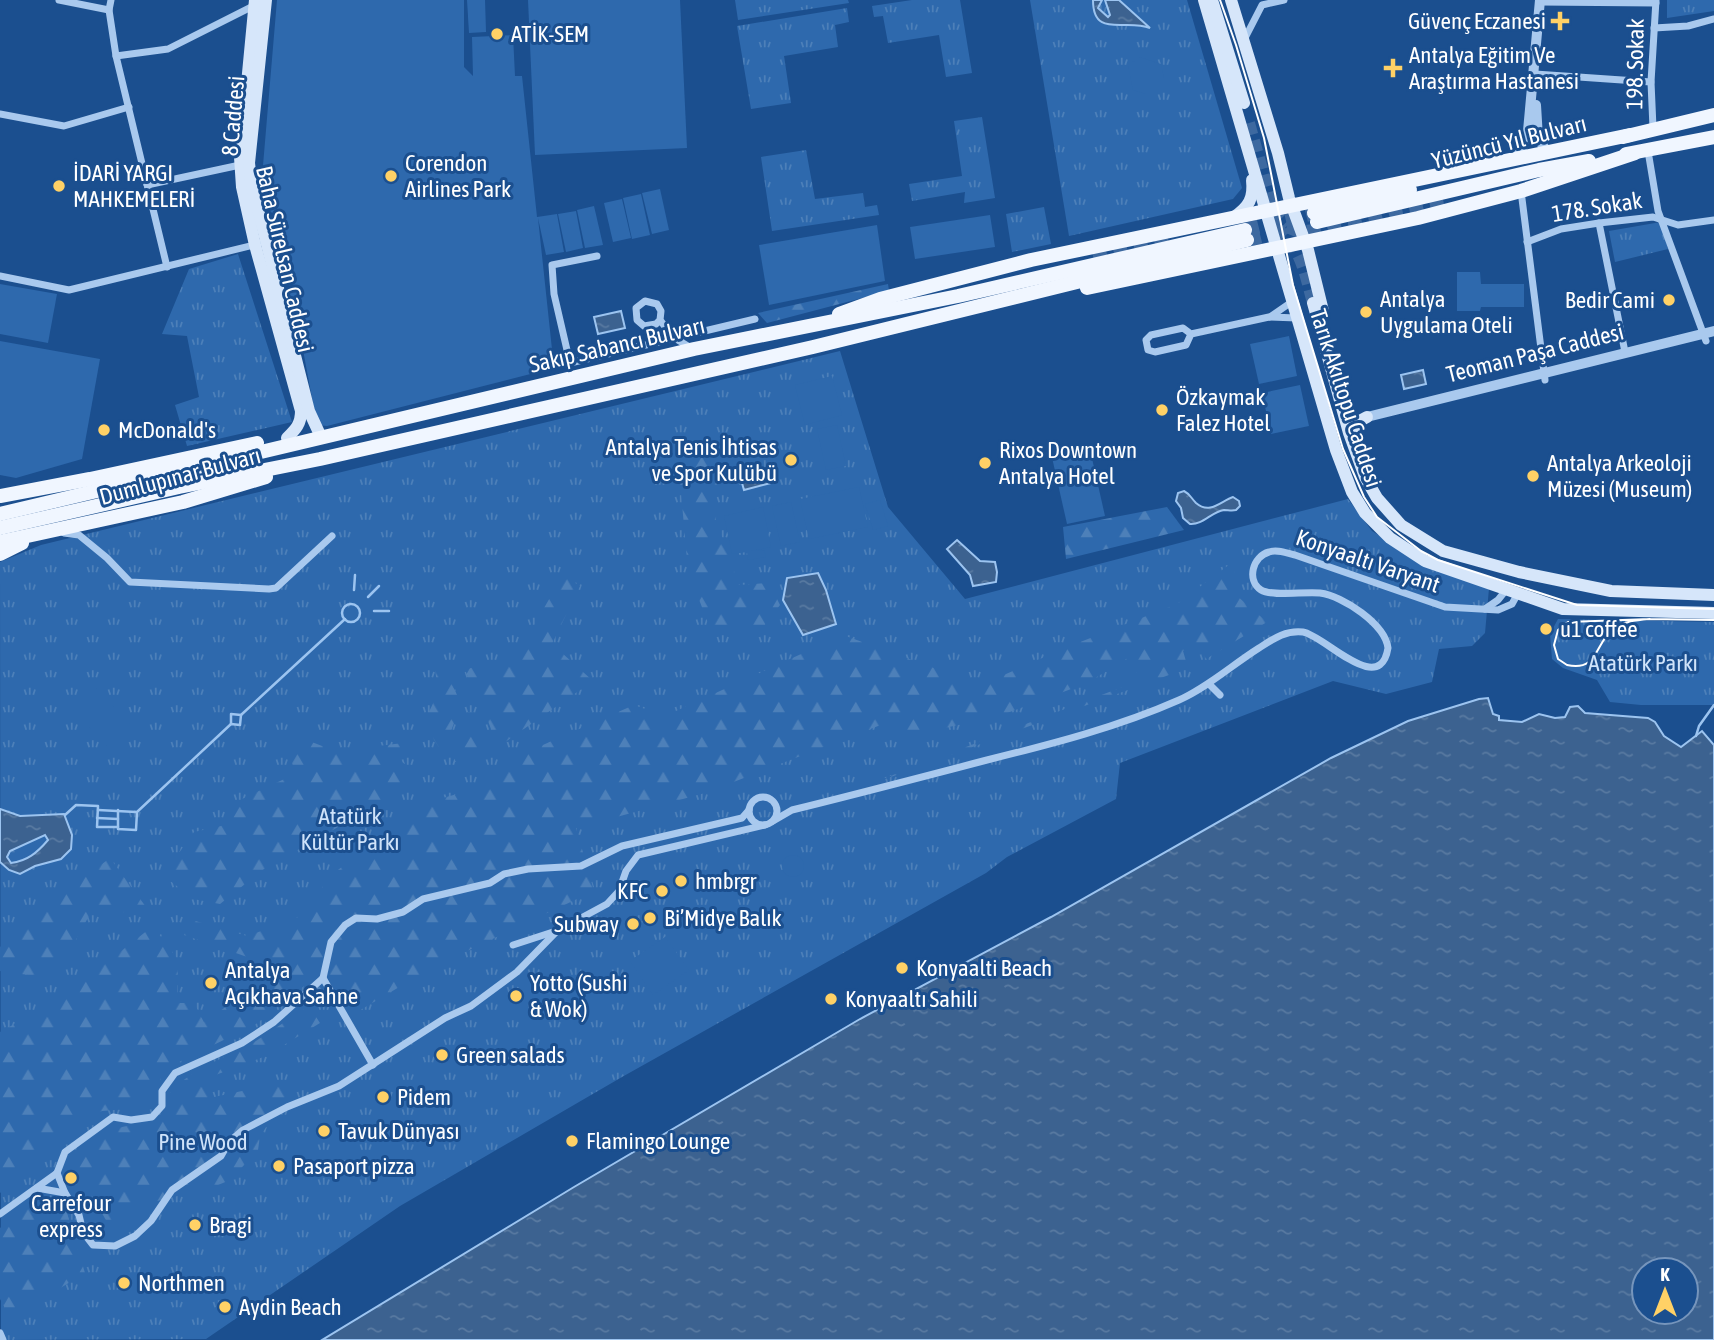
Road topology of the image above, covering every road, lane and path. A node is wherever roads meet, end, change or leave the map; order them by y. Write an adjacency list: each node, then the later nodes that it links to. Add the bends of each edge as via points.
1 (58, 0): 12 (street)
2 (111, 0): 12 (street)
3 (1203, 0): 28 (main road)
4 (1212, 0): 22 (main road)
5 (1231, 0): 15 (main road)
6 (1253, 0): 11 (street)
7 (1284, 0): 11 (street)
8 (1540, 1): 10 (street); 17 (street)
9 (259, 2): 16 (street, via 168,49); 30 (main road, Baha Sürelsan Caddesi); 44 (main road, 8 Caddesi, via 249,163)
10 (1656, 2): 14 (street, 198. Sokak)
11 (1262, 5): 15 (street)
12 (109, 10): 16 (street)
13 (1714, 19): 14 (street)
14 (1654, 28): 18 (street, 198. Sokak)
15 (1244, 40): 31 (main road)
16 (116, 55): 19 (street)
17 (1535, 74): 18 (street); 26 (street, via 1538,138); 29 (street, via 1528,131)
18 (1651, 82): 23 (street, 198. Sokak)
19 (129, 107): 20 (street, via 64,126); 32 (street)
20 (0, 114)
21 (1714, 116): 23 (main road, Yüzüncü Yıl Bulvarı)
22 (1249, 123)
23 (1653, 128): 24 (main road, Yüzüncü Yıl Bulvarı)
24 (1630, 135): 26 (main road); 37 (main road, Yüzüncü Yıl Bulvarı)
25 (1714, 137): 27 (main road, Yüzüncü Yıl Bulvarı)
26 (1547, 152): 29 (main road)
27 (1642, 152): 33 (main road); 34 (main road); 37 (main road, Yüzüncü Yıl Bulvarı); 39 (street)
28 (1250, 155): 36 (main road); 38 (main road, via 1253,195 1247,207)
29 (1515, 159): 37 (main road)
30 (240, 165): 32 (street); 44 (main road, Baha Sürelsan Caddesi, via 242,187)
31 (1285, 180): 35 (main road, Tarık Akıltopu Caddesi); 37 (main road, via 1291,191)
32 (147, 185): 48 (street)
33 (1521, 191): 42 (main road); 43 (street)
34 (1450, 201)
35 (1292, 205): 36 (main road); 37 (main road); 42 (main road, Tarık Akıltopu Caddesi)
36 (1266, 211): 38 (main road); 45 (main road, Tarık Akıltopu Caddesi)
37 (1316, 211)
38 (1229, 220): 56 (main road, via 1031,260 880,299)
39 (1661, 220): 40 (street, 178. Sokak, via 1678,225); 41 (street, 178. Sokak); 59 (street)
40 (1714, 220)
41 (1599, 223): 43 (street, 178. Sokak, via 1561,229); 63 (street)
42 (1305, 242): 45 (main road); 66 (main road, Tarık Akıltopu Caddesi, via 1338,365)
43 (1527, 242): 65 (street)
44 (261, 244): 48 (street); 68 (main road, 8 Caddesi); 69 (main road, Baha Sürelsan Caddesi, via 301,411 298,428)
45 (1277, 247): 50 (main road, Tarık Akıltopu Caddesi); 61 (main road)
46 (597, 256): 60 (street, via 552,265 570,363)
47 (1093, 256): 56 (main road)
48 (167, 267): 49 (street, via 69,290)
49 (0, 276)
50 (1293, 302): 52 (street); 53 (main road, Tarık Akıltopu Caddesi)
51 (1313, 303): 66 (main road)
52 (1269, 317): 53 (street); 58 (street)
53 (1297, 318): 82 (main road, Tarık Akıltopu Caddesi, via 1339,457 1358,503 1390,538 1425,562)
54 (755, 319): 60 (street)
55 (660, 320): 60 (street)
56 (819, 321): 57 (main road)
57 (785, 332): 61 (main road, Sakıp Sabancı Bulvarı, via 1246,235); 62 (main road, Sakıp Sabancı Bulvarı)
58 (1191, 334): 58 (street, via 1183,328 1151,335 1146,340 1148,350 1186,345)
59 (1707, 335): 63 (street, Teoman Paşa Caddesi)
60 (673, 337): 62 (street); 64 (street)
61 (813, 347): 70 (main road, Sakıp Sabancı Bulvarı)
62 (693, 350): 64 (main road, Sakıp Sabancı Bulvarı)
63 (1625, 352): 65 (street, Teoman Paşa Caddesi)
64 (662, 357): 68 (main road, Sakıp Sabancı Bulvarı)
65 (1544, 376): 67 (street, Teoman Paşa Caddesi)
66 (1340, 400): 67 (main road, via 1351,413); 71 (main road)
67 (1367, 417): 71 (main road, via 1353,426)
68 (321, 437): 69 (main road); 75 (main road, Sakıp Sabancı Bulvarı)
69 (287, 438): 72 (main road)
70 (320, 459): 76 (main road); 77 (main road, Dumlupınar Bulvarı, via 183,502)
71 (1361, 465): 81 (main road, Tarık Akıltopu Caddesi, via 1387,512 1424,541 1455,556)
72 (37, 489): 73 (main road); 74 (main road)
73 (0, 491)
74 (0, 496)
75 (0, 514)
76 (0, 528)
77 (49, 532): 78 (street, via 79,535 130,582 269,589 276,588); 79 (main road); 80 (main road)
78 (332, 536)
79 (0, 542)
80 (0, 554)
81 (1519, 572): 82 (main road); 83 (main road, Tarık Akıltopu Caddesi, via 1643,594)
82 (1511, 592): 84 (street); 84 (street, via 1512,604); 85 (main road, Tarık Akıltopu Caddesi, via 1573,611)
83 (1714, 595)
84 (1484, 609): 86 (street, Konyaaltı Varyant, via 1445,607 1295,555 1271,551 1254,565 1258,587 1338,598 1383,633 1388,648 1385,658 1372,667 1362,667 1314,635 1283,634)
85 (1714, 613)
86 (1209, 684): 87 (street); 90 (street, Konyaaltı Varyant, via 1169,704 1060,742)
87 (1220, 695)
88 (775, 803): 89 (street, via 759,797); 90 (street); 91 (street)
89 (749, 810): 92 (street, via 752,819); 95 (street, via 742,818 622,846 581,866 504,874 490,883 423,899 402,912 377,919 356,918 331,942)
90 (792, 810): 91 (street, Konyaaltı Varyant)
91 (774, 821): 92 (street)
92 (765, 825): 93 (street, via 638,855 607,904)
93 (557, 931): 94 (street); 96 (street, via 517,972 478,1001)
94 (513, 945)
95 (323, 978): 96 (street); 97 (street, via 274,1023 175,1073 152,1117 113,1117 65,1152)
96 (373, 1065): 99 (street, via 339,1086 243,1130 221,1156 172,1190 135,1236 115,1246 93,1245)
97 (57, 1174): 98 (street); 99 (street)
98 (37, 1188): 99 (street); 100 (street)
99 (65, 1193)
100 (0, 1214)
101 (0, 1333): 102 (street)
102 (3, 1340)

